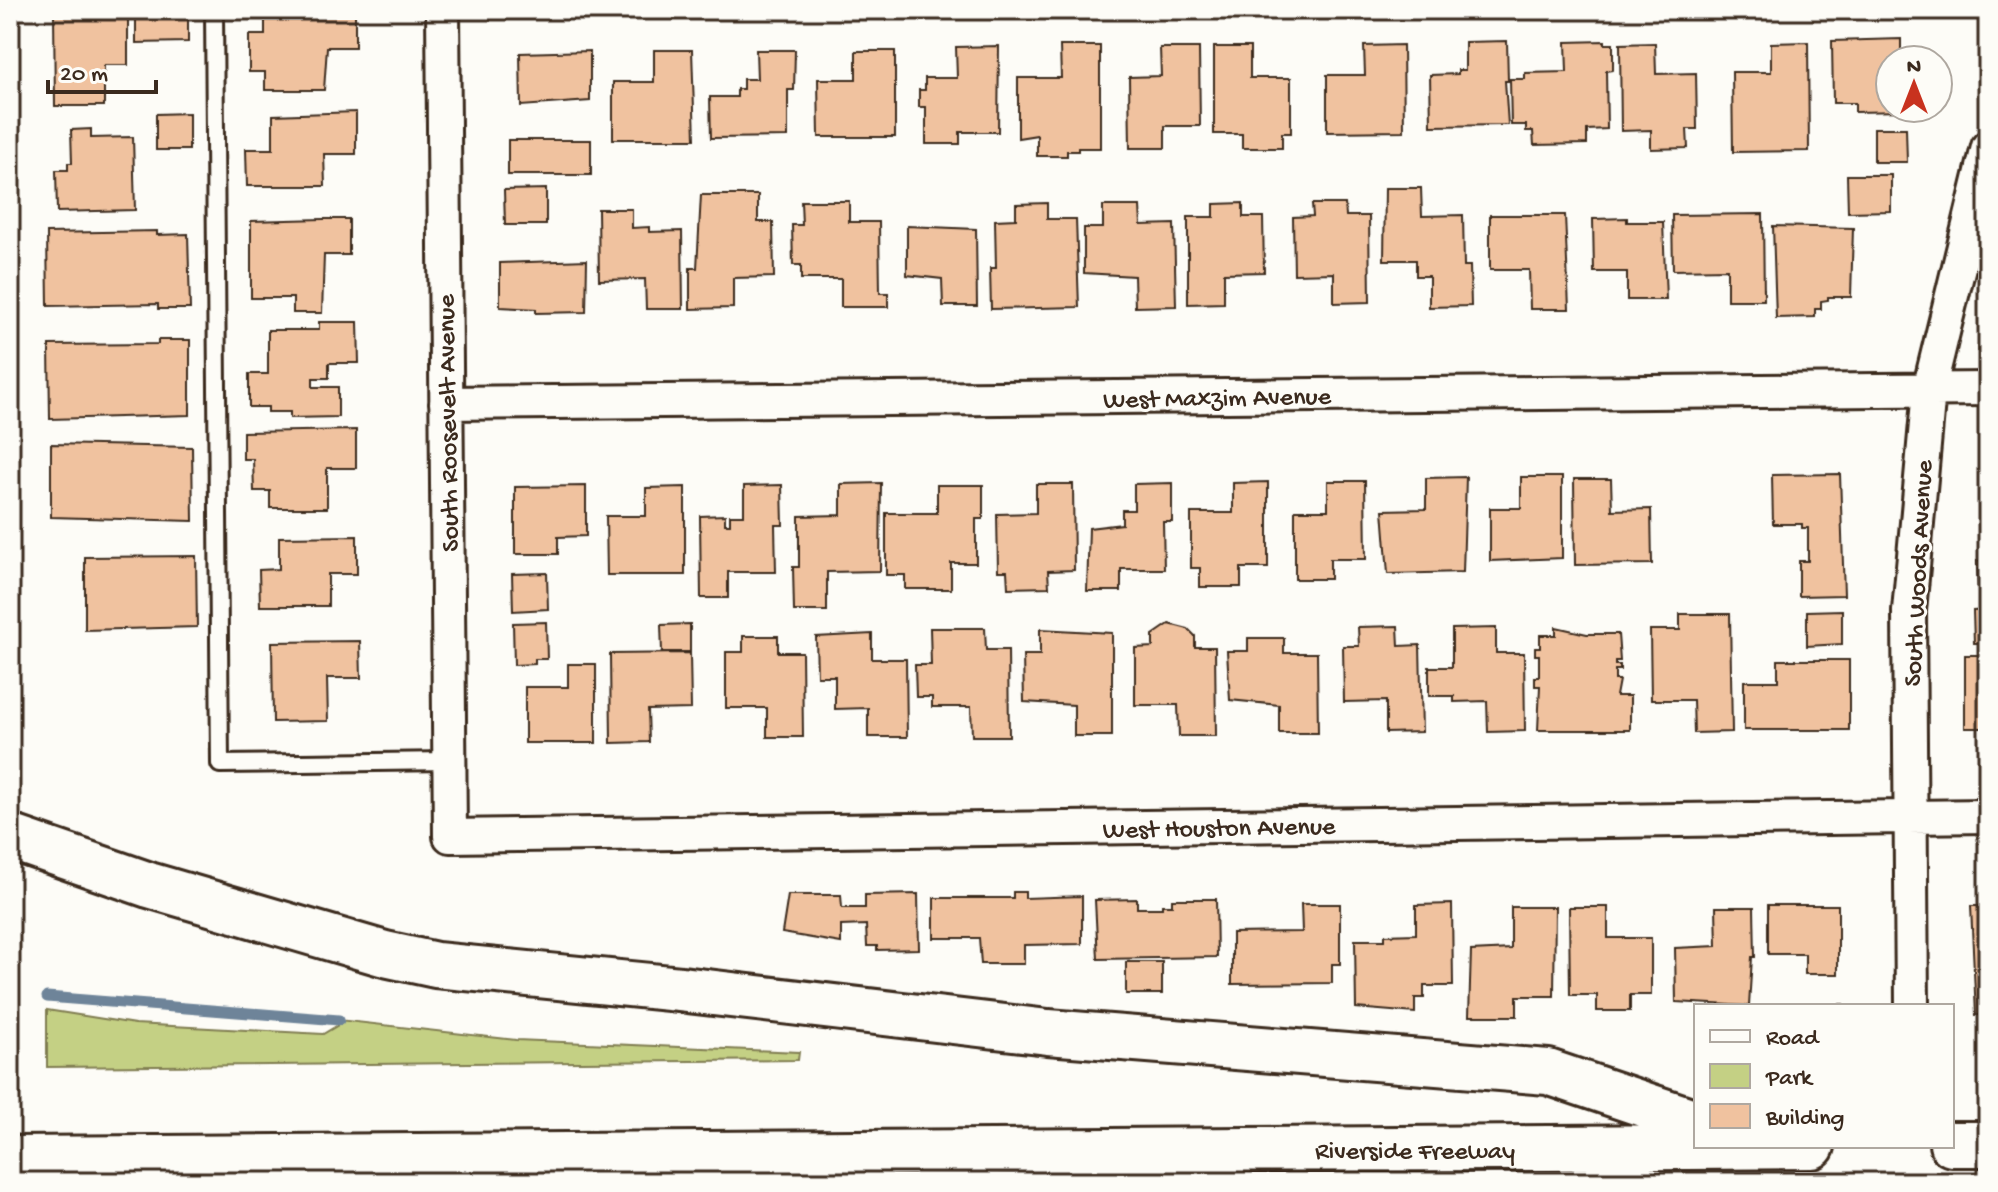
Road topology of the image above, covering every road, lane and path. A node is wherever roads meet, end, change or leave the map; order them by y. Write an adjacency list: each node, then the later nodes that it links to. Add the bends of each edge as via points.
1 (214, 10): 7 (lane, via 220,764)
2 (443, 10): 6 (street, South Roosevelt Avenue)
3 (1988, 147): 5 (street, South Woods Avenue)
4 (1988, 389): 5 (street, West Maxzim Avenue)
5 (1929, 390): 6 (street, West Maxzim Avenue); 9 (street, South Woods Avenue, via 1909,611)
6 (446, 403): 7 (street, South Roosevelt Avenue)
7 (450, 761): 10 (street, South Roosevelt Avenue)
8 (1988, 816): 9 (street, West Houston Avenue)
9 (1909, 817): 10 (street, West Houston Avenue); 12 (street, South Woods Avenue)
10 (450, 836)
11 (10, 837): 13 (highway, via 164,890 436,965 1048,1032 1548,1072)
12 (1912, 1004)
13 (1694, 1121)
14 (1954, 1144): 15 (highway)
15 (1988, 1144)
16 (1694, 1147): 17 (highway, Riverside Freeway)
17 (10, 1159)

